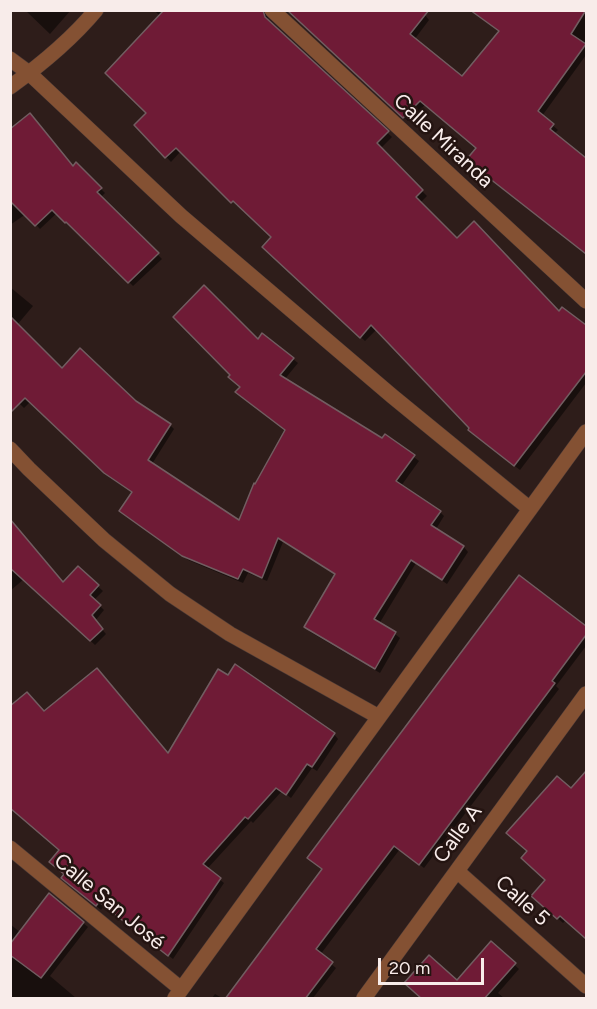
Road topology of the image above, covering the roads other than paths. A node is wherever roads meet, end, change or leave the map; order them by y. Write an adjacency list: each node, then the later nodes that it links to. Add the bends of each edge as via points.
1 (96, 10): 4 (street, via 51,56)
2 (272, 10): 6 (street, Calle Miranda)
3 (10, 59): 4 (street)
4 (28, 73): 5 (street); 9 (street, via 181,216)
5 (10, 87)
6 (586, 301)
7 (586, 432): 9 (street)
8 (10, 449): 11 (street, via 104,540 170,594 230,633)
9 (530, 509): 11 (street)
10 (586, 694): 13 (street, Calle A)
11 (379, 717): 15 (street)
12 (10, 848): 15 (street, Calle San José)
13 (457, 871): 14 (street, Calle 5); 16 (street, Calle A)
14 (586, 986)
15 (178, 994)
16 (364, 999)

